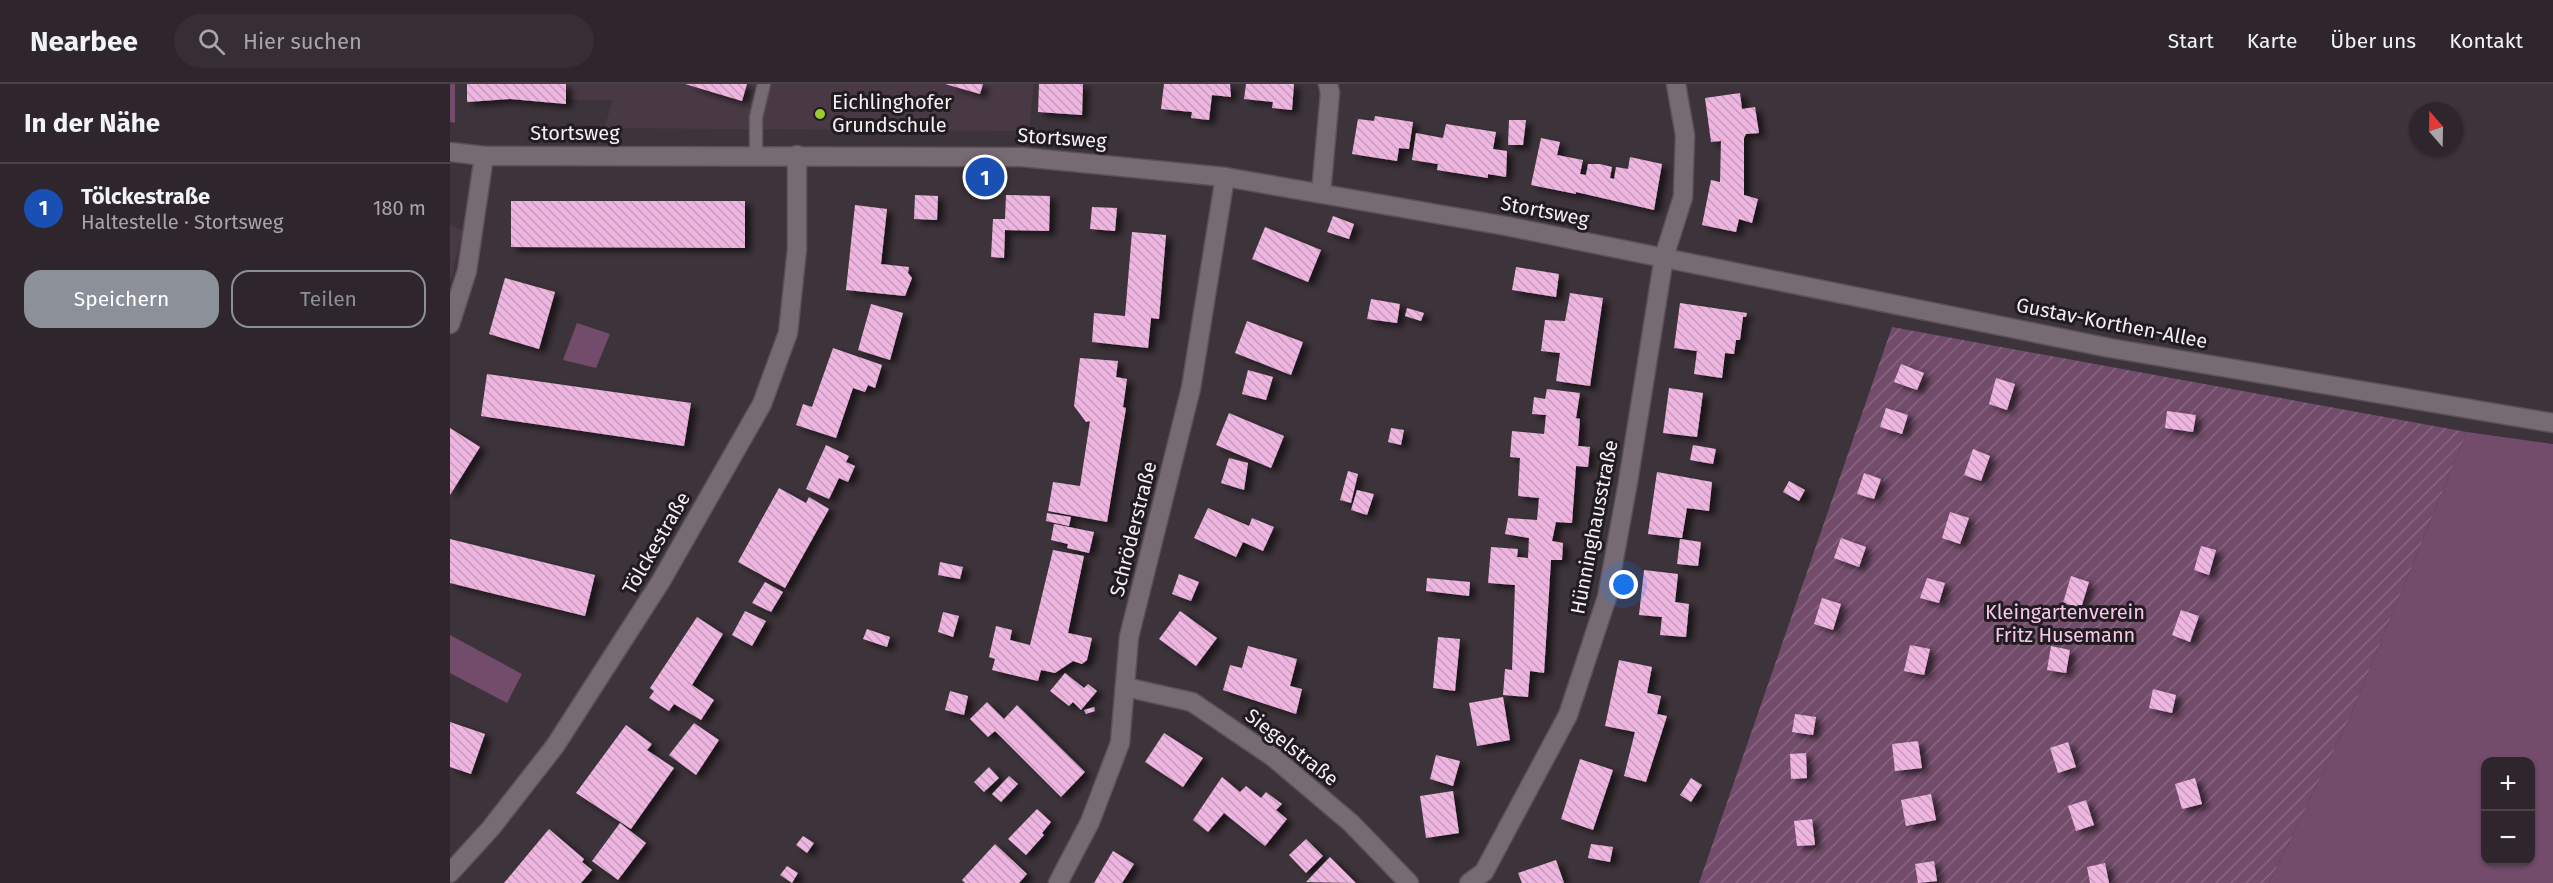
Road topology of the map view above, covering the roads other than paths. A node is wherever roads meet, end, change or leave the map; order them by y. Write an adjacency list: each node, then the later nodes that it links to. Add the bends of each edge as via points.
1 (764, 84): 5 (lane, via 756,117)
2 (1328, 84): 9 (street)
3 (1676, 84): 10 (street, Hünninghausstraße, via 1685,135 1683,197)
4 (450, 152): 7 (street, Stortsweg)
5 (756, 155): 6 (street, Stortsweg); 7 (street, Stortsweg)
6 (797, 155): 8 (street, Stortsweg, via 1022,157); 14 (street, Tölckestraße, via 797,249 788,333 762,404 661,581 555,746)
7 (484, 156): 11 (street, via 467,271)
8 (1225, 177): 9 (street, Stortsweg); 13 (street, Schröderstraße, via 1191,388 1129,637)
9 (1321, 193): 10 (street, Stortsweg)
10 (1664, 257): 12 (street, Gustav-Korthen-Allee, via 2110,348); 17 (street, Hünninghausstraße, via 1629,482 1606,597 1568,715 1484,872)
11 (450, 324)
12 (2553, 423)
13 (1125, 687): 15 (street, Schröderstraße, via 1120,743 1090,822); 16 (street, Siegelstraße, via 1192,702 1273,757 1352,823)
14 (450, 873)
15 (1058, 883)
16 (1408, 883)
17 (1469, 883)

